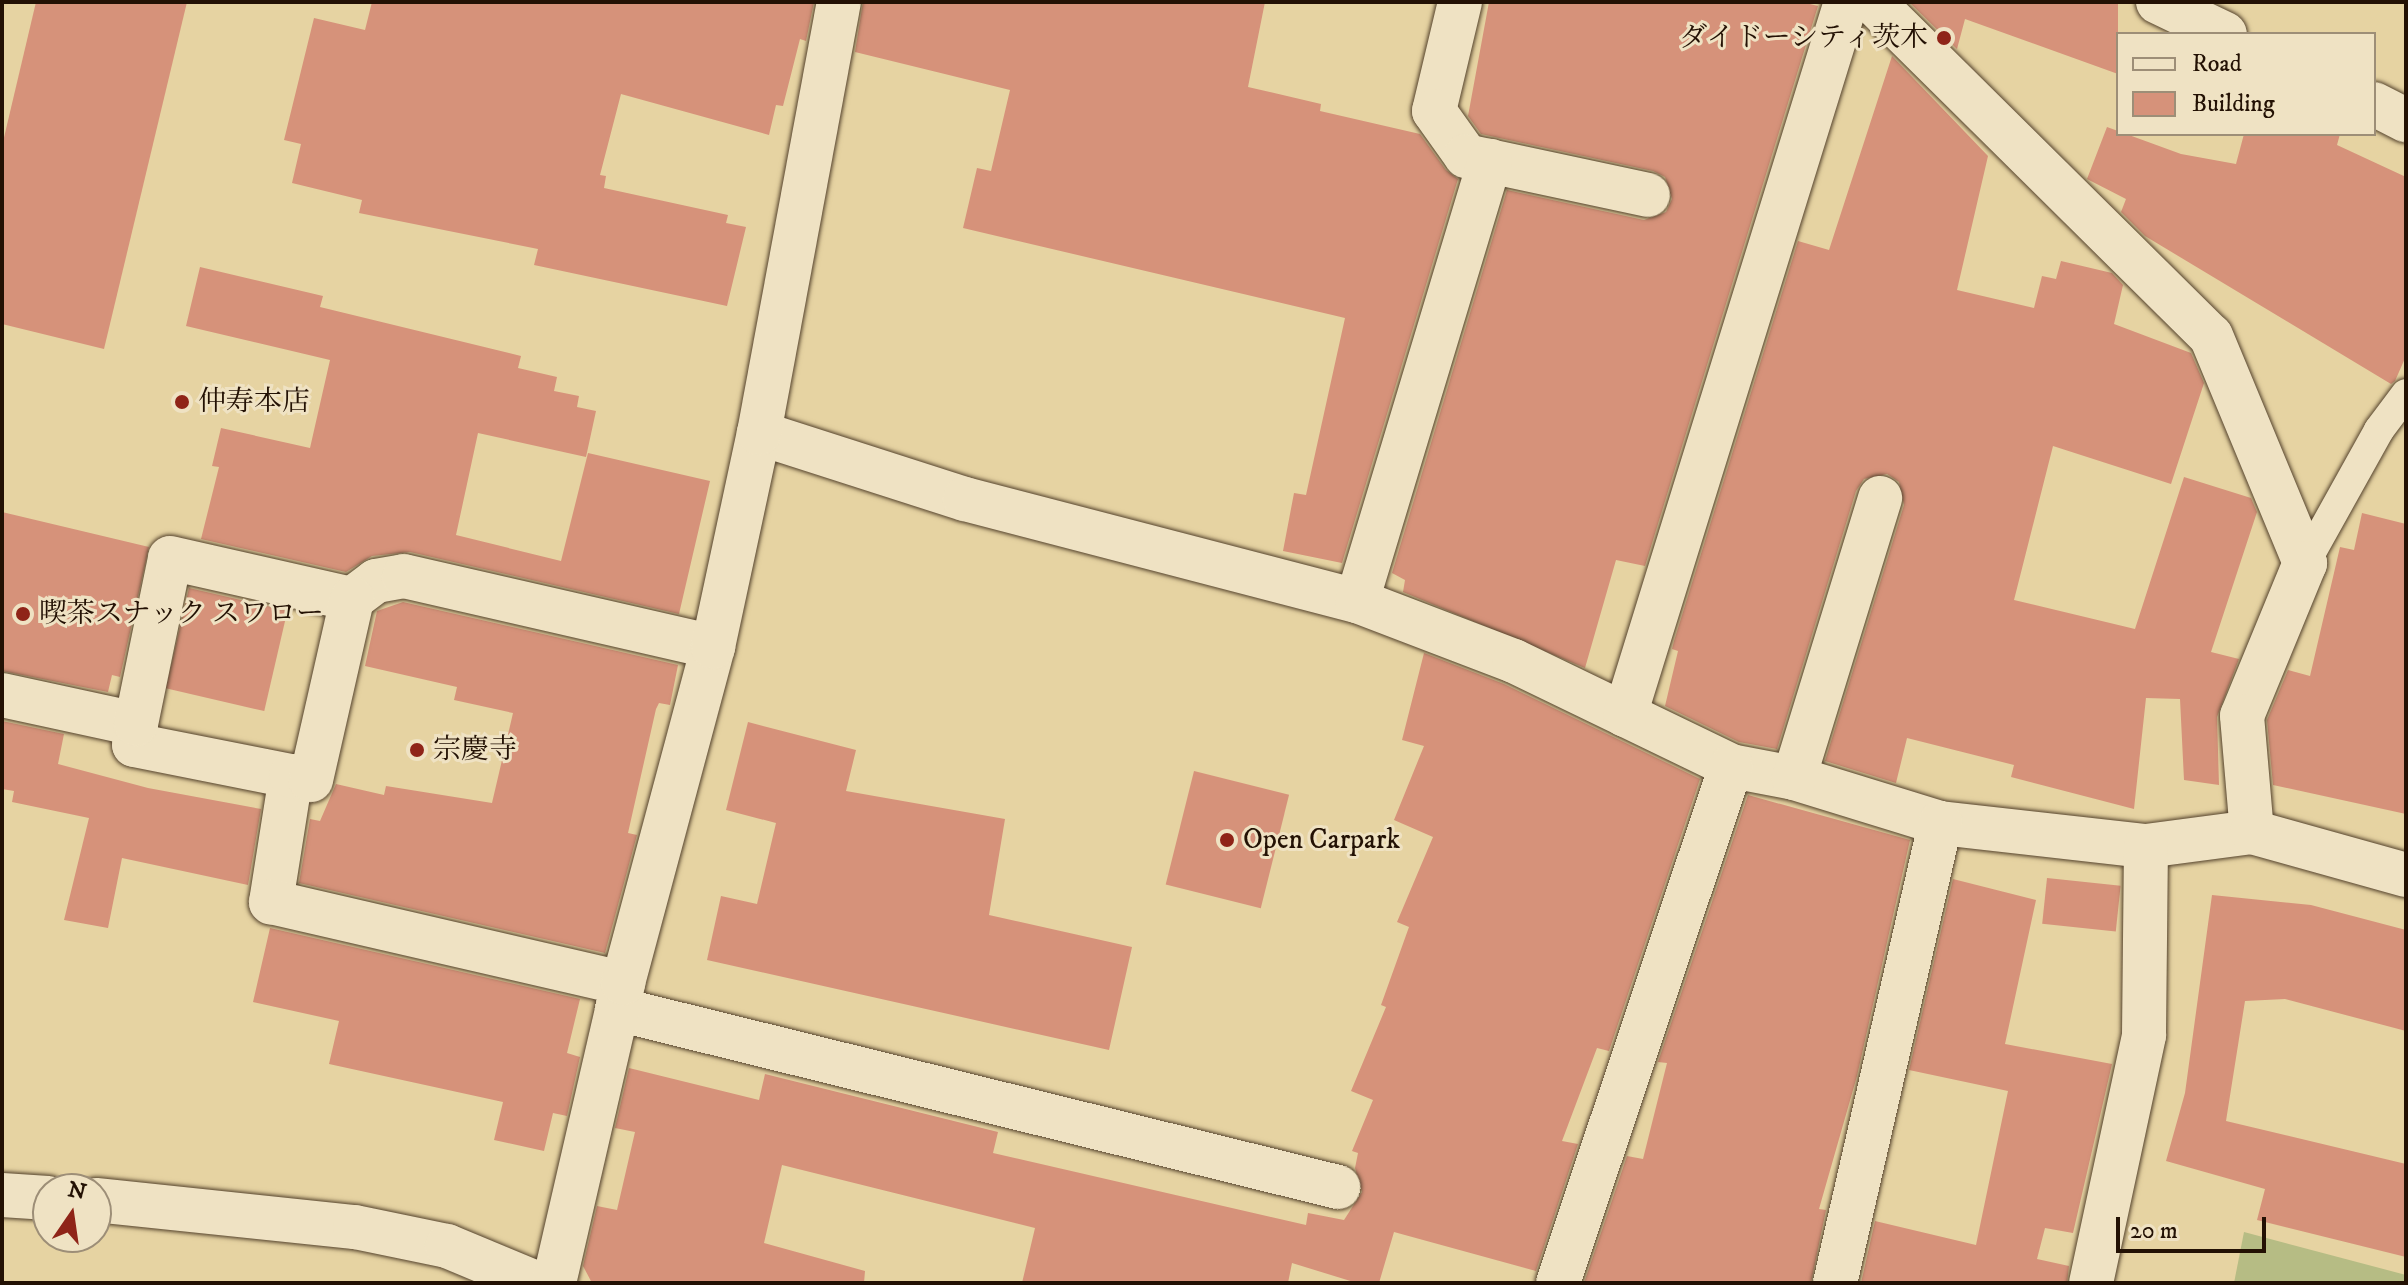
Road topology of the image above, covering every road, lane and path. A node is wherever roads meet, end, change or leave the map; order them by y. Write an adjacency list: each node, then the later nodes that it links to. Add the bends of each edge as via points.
1 (839, 2): 12 (street)
2 (1460, 2): 9 (street, via 1434,111 1466,156)
3 (1846, 2): 19 (street)
4 (1873, 2): 14 (street, via 2211,336)
5 (2158, 2): 6 (street)
6 (2221, 32)
7 (2376, 105): 8 (street)
8 (2406, 120)
9 (1490, 161): 10 (street); 16 (street)
10 (1648, 195)
11 (2406, 394): 14 (lane, via 2379,430)
12 (759, 433): 16 (street, via 965,499); 17 (street)
13 (1880, 498): 23 (street)
14 (2305, 563): 25 (street, via 2242,716)
15 (352, 599): 17 (street, via 376,581 404,576); 20 (street, via 170,558); 22 (street, via 311,780)
16 (1357, 601): 19 (street, via 1514,661)
17 (713, 647): 28 (street)
18 (2, 695): 20 (street)
19 (1625, 715): 21 (street)
20 (136, 724): 22 (street, via 134,745)
21 (1731, 766): 23 (street); 35 (street)
22 (291, 776): 28 (street, via 271,902)
23 (1794, 778): 24 (street)
24 (1940, 823): 26 (street); 36 (street)
25 (2252, 832): 26 (street); 27 (street)
26 (2146, 846): 37 (street, via 2144,1035)
27 (2406, 875)
28 (620, 996): 29 (street); 34 (street)
29 (1338, 1187)
30 (2, 1195): 31 (street)
31 (32, 1197)
32 (112, 1202): 33 (street, via 355,1227 447,1246)
33 (514, 1278)
34 (554, 1283)
35 (1558, 1283)
36 (1835, 1283)
37 (2091, 1283)

